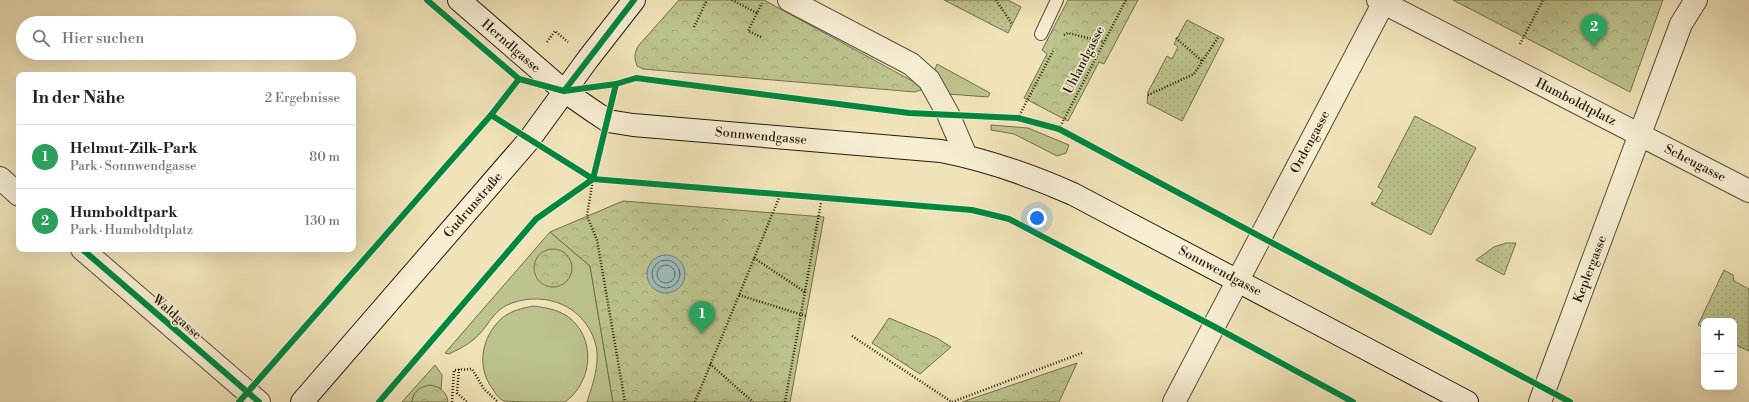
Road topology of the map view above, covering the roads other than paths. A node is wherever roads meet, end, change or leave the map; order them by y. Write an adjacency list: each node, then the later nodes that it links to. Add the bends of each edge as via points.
1 (458, 0): 8 (street, Herndlgasse)
2 (634, 0): 8 (street, Gudrunstraße)
3 (789, 0): 10 (street, via 911,64 929,80 948,114)
4 (1057, 0): 7 (lane)
5 (1696, 0): 9 (street, via 1681,24)
6 (1382, 1): 9 (street, Humboldtplatz); 15 (street, Ordengasse)
7 (1041, 34)
8 (564, 91): 10 (street, Sonnwendgasse, via 608,120 633,125 916,149); 17 (street, Gudrunstraße, via 529,140)
9 (1641, 135): 12 (street, Scheugasse); 20 (street, Keplergasse)
10 (966, 156): 15 (street, Sonnwendgasse, via 1021,172 1073,194)
11 (0, 178): 13 (street)
12 (1749, 191)
13 (16, 192)
14 (85, 252): 16 (street, Waldgasse)
15 (1238, 280): 18 (street, Ordengasse); 19 (street, Sonnwendgasse)
16 (258, 402)
17 (302, 402)
18 (1174, 402)
19 (1467, 402)
20 (1540, 402)

